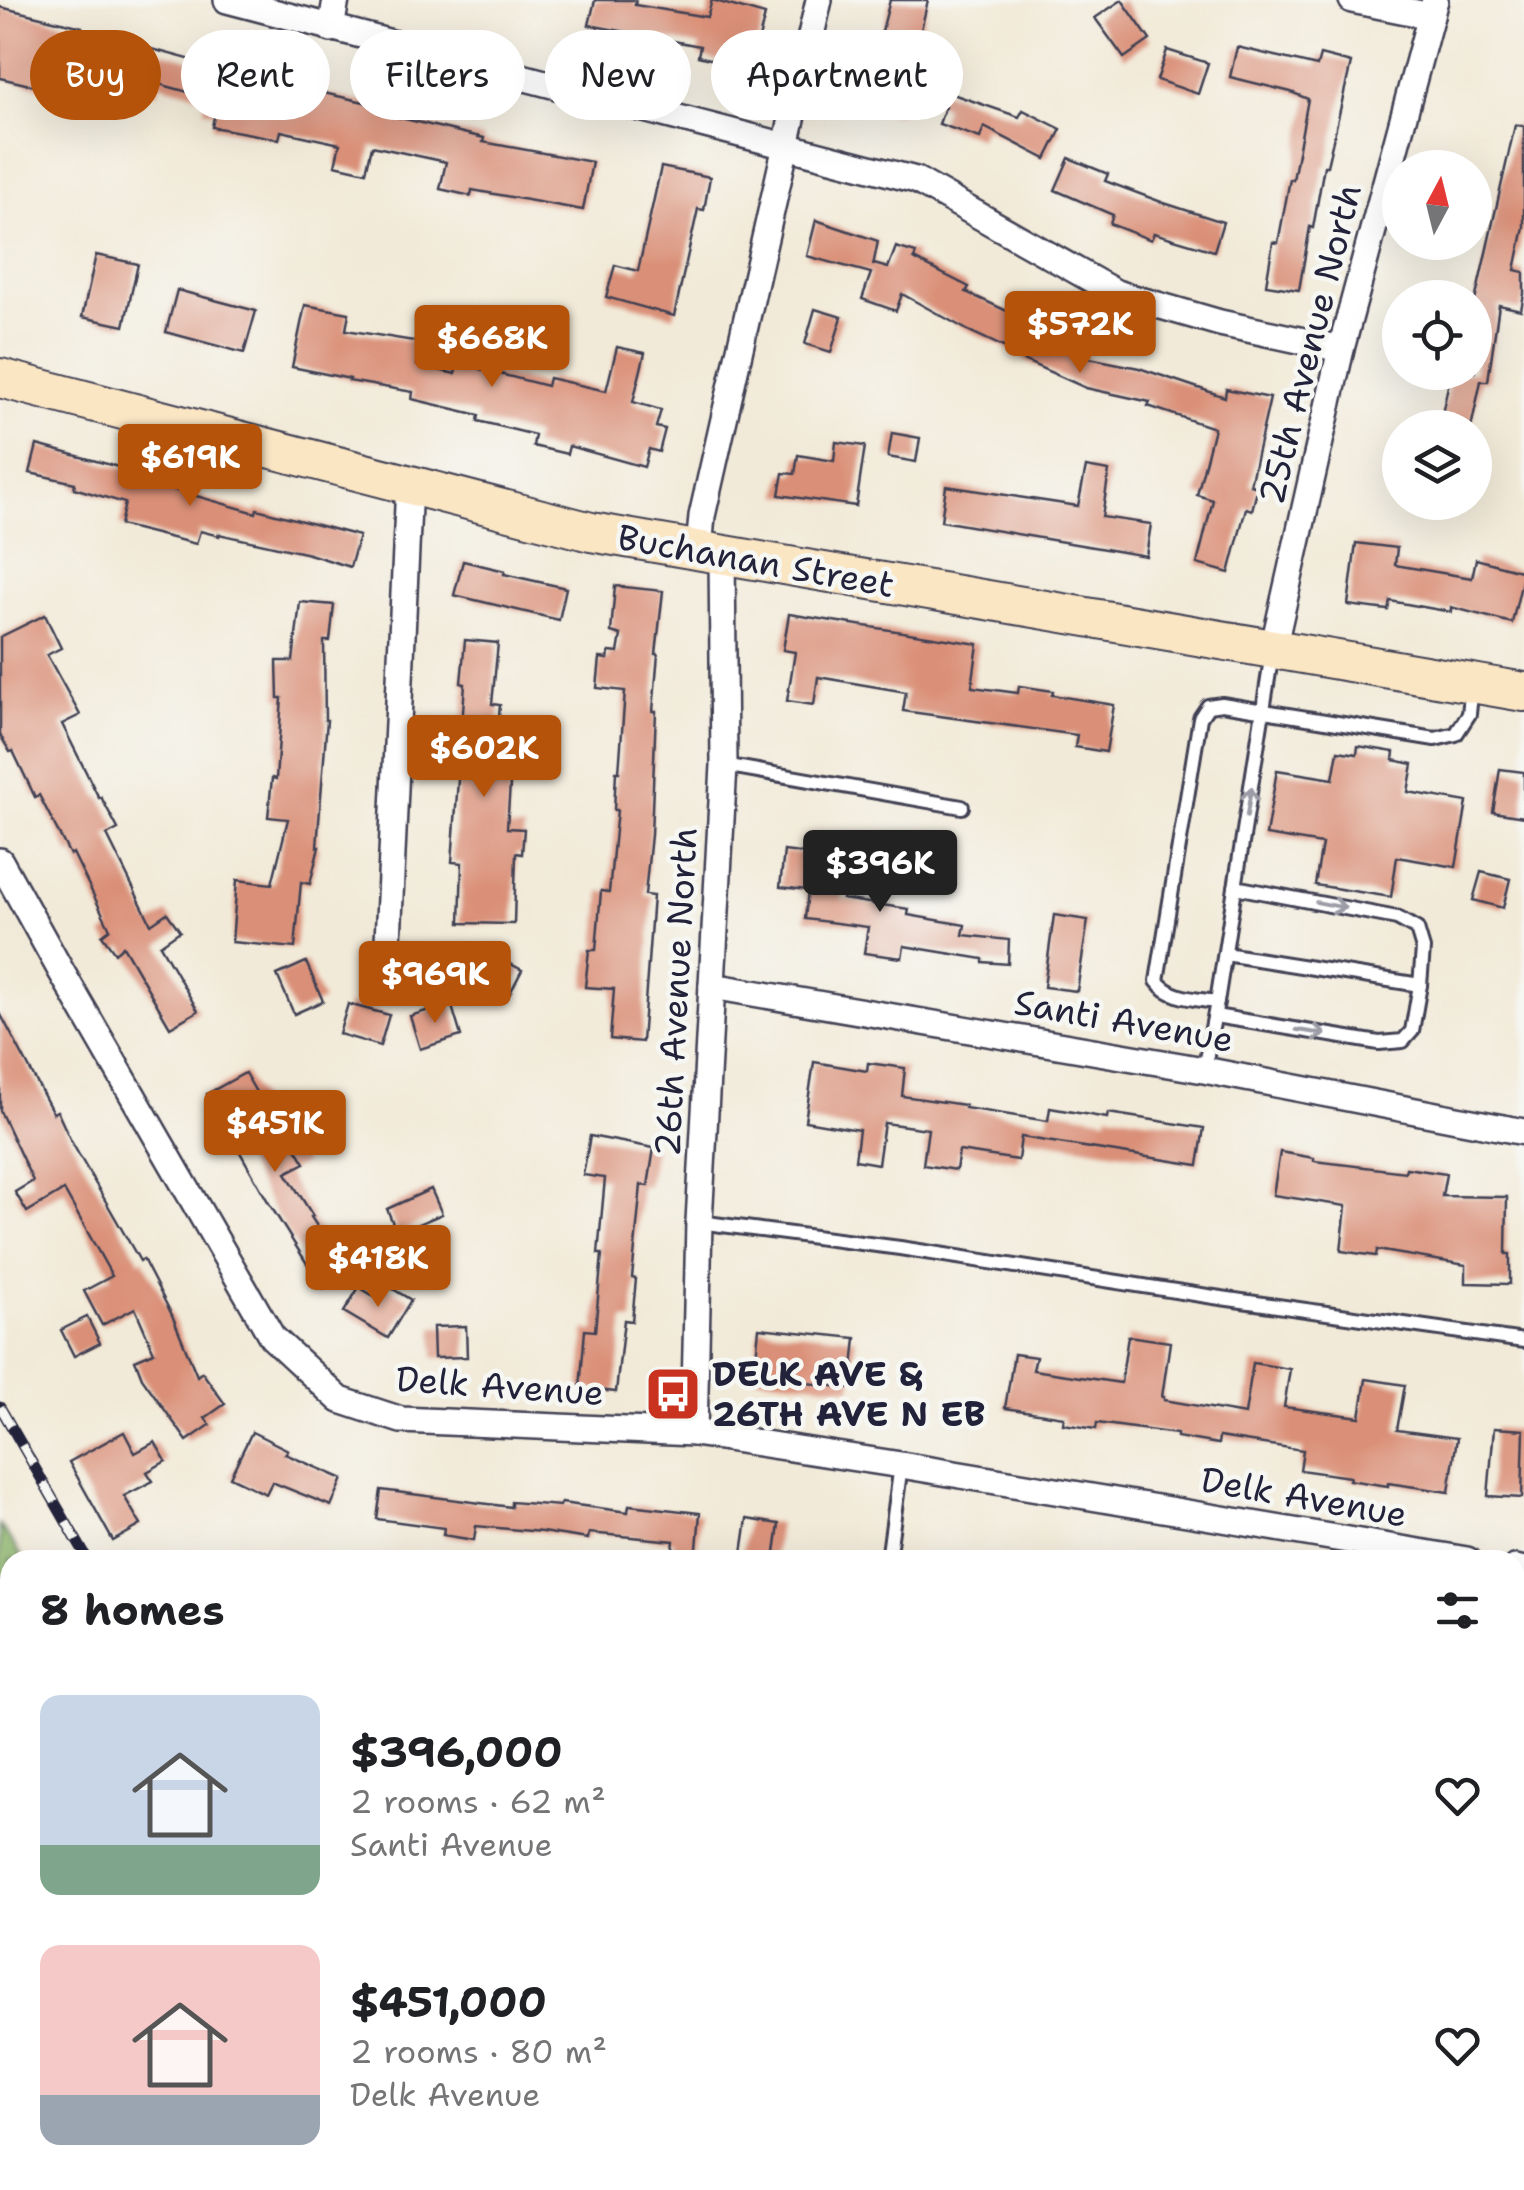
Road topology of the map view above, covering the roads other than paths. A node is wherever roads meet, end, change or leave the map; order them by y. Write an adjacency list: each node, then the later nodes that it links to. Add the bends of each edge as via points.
1 (227, 0): 6 (street)
2 (336, 0): 6 (street)
3 (818, 0): 7 (street, 26th Avenue North)
4 (1352, 0): 5 (street)
5 (1433, 8): 8 (street, 25th Avenue North)
6 (331, 29): 7 (street)
7 (785, 146): 8 (street, via 916,180 1116,293); 11 (street, 26th Avenue North, via 702,516)
8 (1342, 348): 12 (street, 25th Avenue North)
9 (0, 378): 10 (street, Buchanan Street)
10 (409, 484): 11 (street, Buchanan Street, via 591,532); 20 (street)
11 (711, 552): 12 (street, Buchanan Street); 16 (street, 26th Avenue North)
12 (1273, 649): 13 (street, Buchanan Street); 15 (lane)
13 (1472, 683): 14 (street, Buchanan Street); 15 (lane, via 1469,714 1456,734 1435,739)
14 (1524, 692)
15 (1263, 712): 19 (lane, one-way to 15); 24 (lane, via 1222,704 1208,706 1200,718 1158,968 1164,991)
16 (724, 765): 17 (lane); 23 (street, 26th Avenue North)
17 (962, 807)
18 (0, 861): 29 (street, Delk Avenue, via 272,1338 340,1400 400,1420)
19 (1235, 887): 21 (lane); 22 (lane, one-way to 22, via 1397,918 1417,929)
20 (388, 941)
21 (1224, 954): 22 (lane); 24 (lane)
22 (1420, 985): 24 (lane, one-way to 22, via 1379,1043 1403,1041 1412,1031)
23 (712, 986): 25 (street, Santi Avenue); 27 (street, 26th Avenue North)
24 (1216, 1009): 25 (lane)
25 (1204, 1070): 26 (street, Santi Avenue)
26 (1524, 1132)
27 (699, 1222): 28 (lane); 29 (street, 26th Avenue North)
28 (1524, 1341)
29 (694, 1433): 30 (street, Delk Avenue)
30 (901, 1465): 31 (lane); 32 (street, Delk Avenue)
31 (889, 1550)
32 (1407, 1550)

